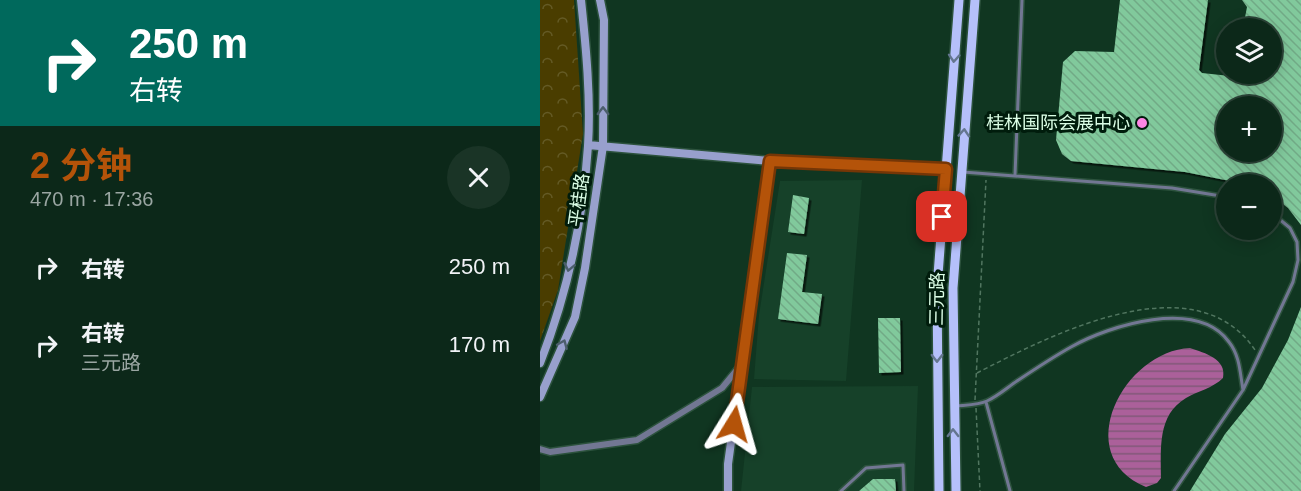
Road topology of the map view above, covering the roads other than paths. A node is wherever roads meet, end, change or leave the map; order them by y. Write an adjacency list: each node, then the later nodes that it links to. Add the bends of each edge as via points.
1 (581, 0): 6 (main road, 平桂路)
2 (600, 0): 7 (main road, 平桂路, one-way to 2, via 604,20)
3 (959, 0): 9 (main road, 三元路, one-way to 9)
4 (975, 0): 10 (main road, 三元路, one-way to 4)
5 (1022, 0): 11 (lane)
6 (588, 145): 7 (main road); 14 (main road, 平桂路, one-way to 14, via 568,273 556,322)
7 (603, 146): 8 (main road); 17 (main road, 平桂路, one-way to 7, via 575,317)
8 (770, 161): 9 (main road); 15 (main road)
9 (946, 169): 24 (main road, 三元路, one-way to 24, via 937,288)
10 (961, 172): 11 (lane); 19 (main road, 三元路, via 953,288)
11 (1015, 175): 12 (lane, via 1172,188)
12 (1216, 196)
13 (1282, 221): 16 (lane, via 1294,235 1298,265 1287,300)
14 (540, 363)
15 (742, 363): 20 (street, via 722,388 637,440 550,452); 21 (main road)
16 (1243, 390): 18 (lane, via 1238,359 1221,333 1200,323 1160,320 1125,325 1084,340); 27 (lane)
17 (540, 397)
18 (986, 402): 19 (lane); 26 (lane)
19 (953, 406): 25 (main road, 三元路, one-way to 19)
20 (540, 449)
21 (728, 491)
22 (841, 491): 23 (lane, via 866,468 903,465)
23 (904, 491)
24 (939, 491)
25 (956, 491)
26 (1010, 491)
27 (1174, 491)

